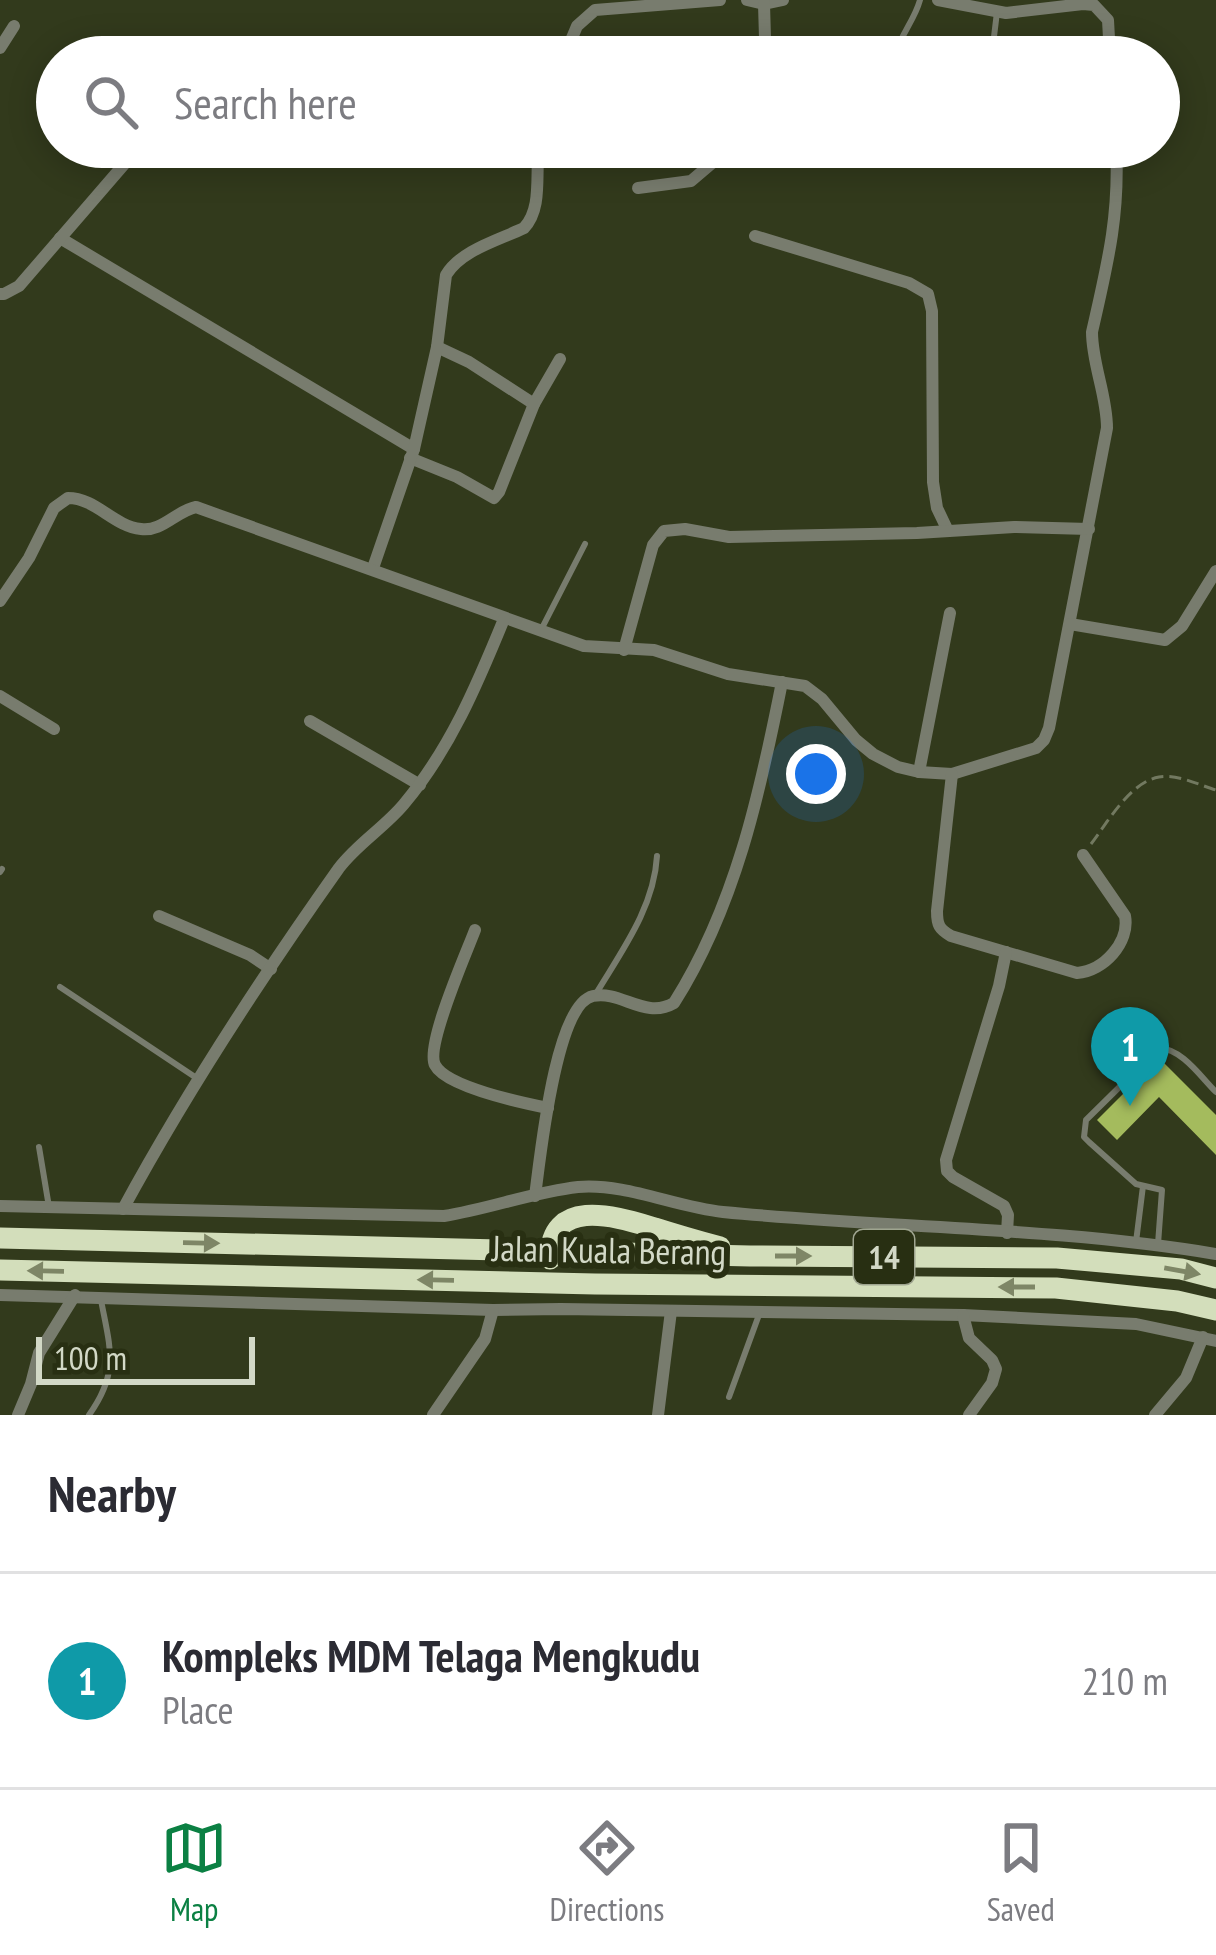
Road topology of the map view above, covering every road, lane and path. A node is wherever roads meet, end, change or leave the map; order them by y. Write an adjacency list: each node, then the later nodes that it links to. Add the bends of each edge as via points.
1 (582, 0): 9 (street)
2 (720, 0): 9 (street)
3 (747, 0): 7 (street)
4 (783, 0): 7 (street)
5 (920, 0): 14 (lane)
6 (938, 0): 8 (street)
7 (764, 4): 13 (street)
8 (981, 4): 10 (street)
9 (595, 10): 12 (street)
10 (997, 12): 15 (lane); 16 (street, via 1094,5)
11 (14, 26): 17 (street)
12 (573, 36)
13 (766, 36)
14 (901, 36)
15 (994, 36)
16 (1109, 36)
17 (0, 48)
18 (121, 168): 24 (street)
19 (538, 168): 26 (street, via 532,220 446,274)
20 (706, 168): 22 (street, via 691,181)
21 (1117, 168): 30 (street, via 1110,260 1092,332 1107,428)
22 (638, 188)
23 (755, 236): 31 (street, via 928,294 934,497)
24 (60, 238): 25 (street, via 19,286); 29 (street)
25 (0, 294)
26 (437, 347): 28 (street); 29 (street)
27 (560, 359): 28 (street)
28 (534, 404): 29 (street, via 494,498)
29 (412, 453): 33 (street)
30 (1089, 529): 31 (street); 38 (street)
31 (948, 531): 40 (street, via 729,537 664,530)
32 (585, 544): 39 (lane)
33 (373, 568): 35 (street, via 206,509 186,509 141,530 68,498 54,508); 37 (street)
34 (1216, 571): 38 (street, via 1166,640)
35 (0, 602)
36 (950, 613): 45 (street)
37 (504, 619): 39 (street); 47 (street, via 472,696)
38 (1070, 624): 46 (street, via 1044,740)
39 (540, 631): 40 (street)
40 (624, 650): 41 (street)
41 (782, 682): 45 (street, via 814,691 873,754); 56 (street, via 729,889 683,988 674,1003 652,1010)
42 (0, 697): 44 (street)
43 (310, 721): 47 (street)
44 (54, 729)
45 (919, 772): 46 (street)
46 (952, 774): 53 (street, via 937,922 951,936)
47 (420, 785): 54 (street, via 344,862)
48 (1216, 790): 49 (path, via 1156,777 1124,802)
49 (1083, 855): 53 (street, via 1125,916 1124,938 1088,972)
50 (657, 856): 56 (lane, via 649,897)
51 (159, 916): 54 (street)
52 (475, 930): 59 (street, via 435,1037 435,1067 485,1094)
53 (1006, 952): 68 (street, via 946,1160 953,1177 1004,1206)
54 (271, 969): 57 (street)
55 (60, 987): 57 (lane)
56 (596, 995): 59 (street, via 574,1012)
57 (198, 1079): 66 (street)
58 (1216, 1092): 61 (lane, via 1176,1052 1159,1048 1086,1120 1084,1137)
59 (548, 1108): 63 (street)
60 (39, 1147): 65 (lane)
61 (1142, 1186): 71 (lane); 72 (lane, via 1162,1190)
62 (618, 1190): 63 (street); 67 (street); 68 (street, via 718,1211)
63 (536, 1196): 66 (street, via 444,1216)
64 (0, 1206): 65 (street)
65 (49, 1207): 66 (street); 70 (street)
66 (123, 1209)
67 (614, 1216): 74 (highway, via 564,1222); 76 (highway)
68 (1007, 1233): 73 (street)
69 (0, 1238): 70 (highway, Jalan Kuala Berang / 14)
70 (48, 1240): 74 (highway, Jalan Kuala Berang / 14, one-way to 74)
71 (1136, 1242): 72 (street); 73 (street)
72 (1157, 1245): 75 (street)
73 (1058, 1247): 76 (highway, Jalan Kuala Berang / 14, one-way to 73); 79 (highway, Jalan Kuala Berang / 14, one-way to 79)
74 (550, 1251): 76 (highway, Jalan Kuala Berang / 14); 80 (highway, via 562,1275)
75 (1216, 1254)
76 (750, 1256)
77 (0, 1270): 78 (highway, Jalan Kuala Berang / 14, one-way to 77)
78 (362, 1278): 80 (highway, Jalan Kuala Berang / 14, one-way to 78); 84 (street)
79 (1216, 1278)
80 (595, 1284): 86 (highway, Jalan Kuala Berang / 14, one-way to 80, via 1055,1288)
81 (0, 1295): 82 (street)
82 (75, 1295): 83 (street); 92 (street, via 39,1353)
83 (100, 1296): 84 (street); 93 (lane, via 111,1374)
84 (361, 1307): 85 (street)
85 (493, 1310): 87 (street); 94 (street, via 485,1339)
86 (1216, 1310)
87 (671, 1311): 88 (street); 95 (street)
88 (760, 1312): 89 (street); 91 (lane)
89 (964, 1315): 90 (street, via 1136,1324); 96 (street, via 969,1338 996,1369)
90 (1209, 1339): 97 (street)
91 (729, 1397)
92 (18, 1415)
93 (89, 1415)
94 (433, 1415)
95 (658, 1415)
96 (968, 1415)
97 (1155, 1415)

